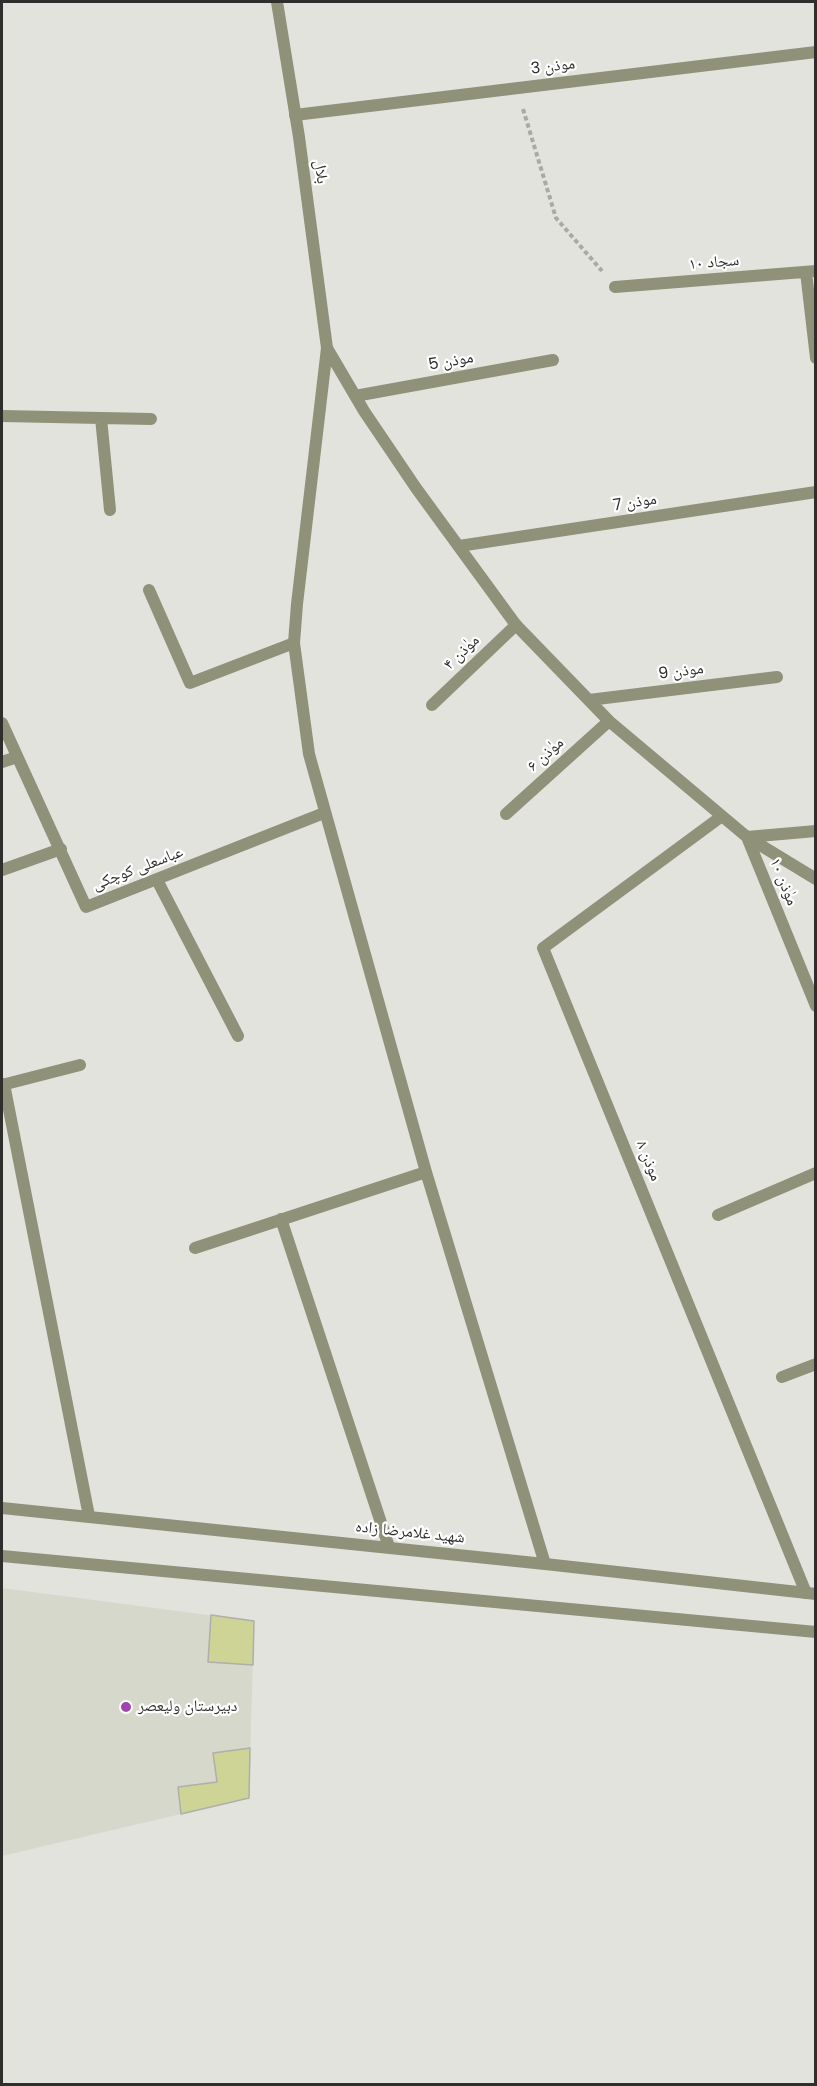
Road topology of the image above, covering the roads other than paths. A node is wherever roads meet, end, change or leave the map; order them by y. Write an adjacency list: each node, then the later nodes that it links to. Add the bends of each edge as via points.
1 (277, 2): 3 (street, بلال)
2 (816, 52): 3 (street, موذن 3)
3 (296, 115): 6 (street, بلال)
4 (811, 272): 5 (street, سجاد ۱۰); 7 (street)
5 (615, 287)
6 (327, 348): 9 (street); 18 (street)
7 (816, 358)
8 (553, 360): 9 (street, موذن 5)
9 (355, 396): 15 (street)
10 (2, 416): 11 (street)
11 (101, 418): 12 (street); 14 (street)
12 (151, 419)
13 (816, 492): 15 (street, موذن 7)
14 (110, 510)
15 (459, 546): 17 (street)
16 (149, 590): 18 (street, via 190,683)
17 (516, 625): 20 (street); 21 (street, موٰذن ۴)
18 (294, 644): 26 (street, via 309,754)
19 (777, 677): 20 (street, موذن 9)
20 (589, 700): 22 (street)
21 (432, 705)
22 (609, 721): 27 (street, موٰذن ۶); 28 (street)
23 (2, 723): 24 (street, عباسعلی کوچکی)
24 (17, 756): 25 (street); 31 (street, عباسعلی کوچکی)
25 (2, 762)
26 (324, 813): 34 (street, عباسعلی کوچکی); 39 (street)
27 (506, 814)
28 (722, 816): 30 (street); 51 (street, موذن ۸, via 543,948)
29 (816, 831): 30 (street)
30 (747, 837): 33 (street); 35 (street, موٰذن ۱۰)
31 (60, 849): 32 (street); 34 (street, عباسعلی کوچکی, via 86,907)
32 (2, 870)
33 (816, 879)
34 (157, 880): 36 (street)
35 (816, 1006)
36 (238, 1036)
37 (80, 1065): 38 (street)
38 (3, 1085): 47 (street)
39 (426, 1172): 42 (street); 50 (street)
40 (816, 1173): 41 (street)
41 (718, 1215)
42 (281, 1220): 43 (street); 48 (street)
43 (195, 1248)
44 (816, 1364): 45 (street)
45 (782, 1377)
46 (2, 1508): 47 (street, شهید غلامرضا زاده)
47 (89, 1516): 48 (street, شهید غلامرضا زاده)
48 (389, 1547): 50 (street, شهید غلامرضا زاده)
49 (2, 1556): 52 (street)
50 (545, 1564): 51 (street, شهید غلامرضا زاده)
51 (811, 1594)
52 (816, 1632)

